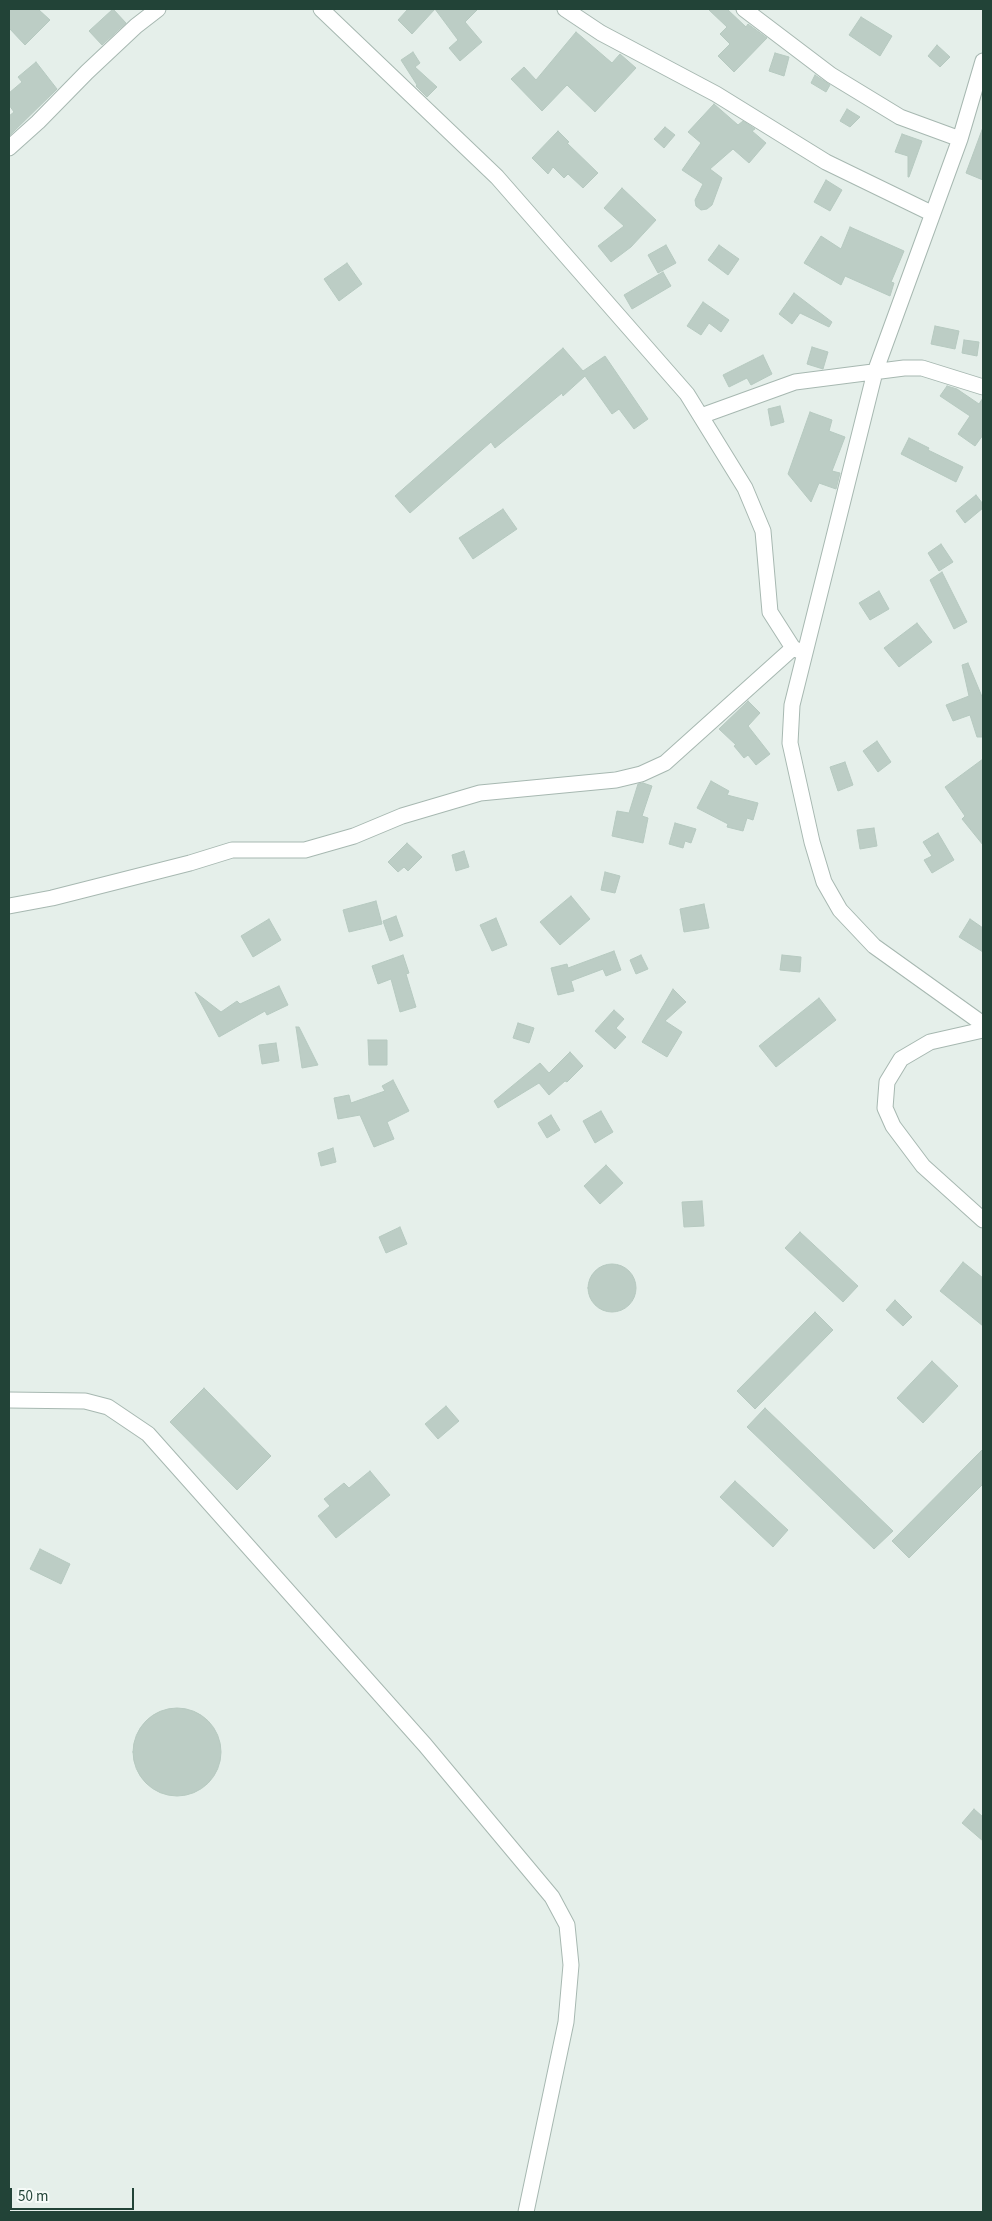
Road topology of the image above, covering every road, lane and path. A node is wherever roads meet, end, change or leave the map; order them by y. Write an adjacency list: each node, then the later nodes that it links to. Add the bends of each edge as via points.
1 (158, 9): 7 (street, via 136,26)
2 (321, 9): 11 (street, via 496,177 687,394)
3 (565, 9): 8 (street, via 601,33 716,94 826,162)
4 (744, 9): 6 (street, via 831,75 900,117)
5 (983, 61): 6 (street)
6 (960, 139): 8 (street)
7 (9, 148)
8 (931, 213): 9 (street)
9 (875, 372): 10 (street, via 922,368); 11 (street, via 795,382); 12 (street)
10 (983, 388)
11 (701, 416): 12 (street, via 745,488 763,531 770,612)
12 (798, 651): 13 (street, via 665,763 641,774 616,780 480,794 402,816 354,836 305,850 232,850 154,873); 14 (street, via 790,743 824,882 840,910 874,946)
13 (9, 906)
14 (983, 1024)
15 (983, 1030): 16 (street, via 930,1042 901,1059 887,1082 885,1108 923,1166)
16 (983, 1220)
17 (9, 1400): 18 (street, via 86,1400 108,1407 148,1434 425,1745 552,1897 567,1925 571,1965 567,2013)
18 (526, 2212)

